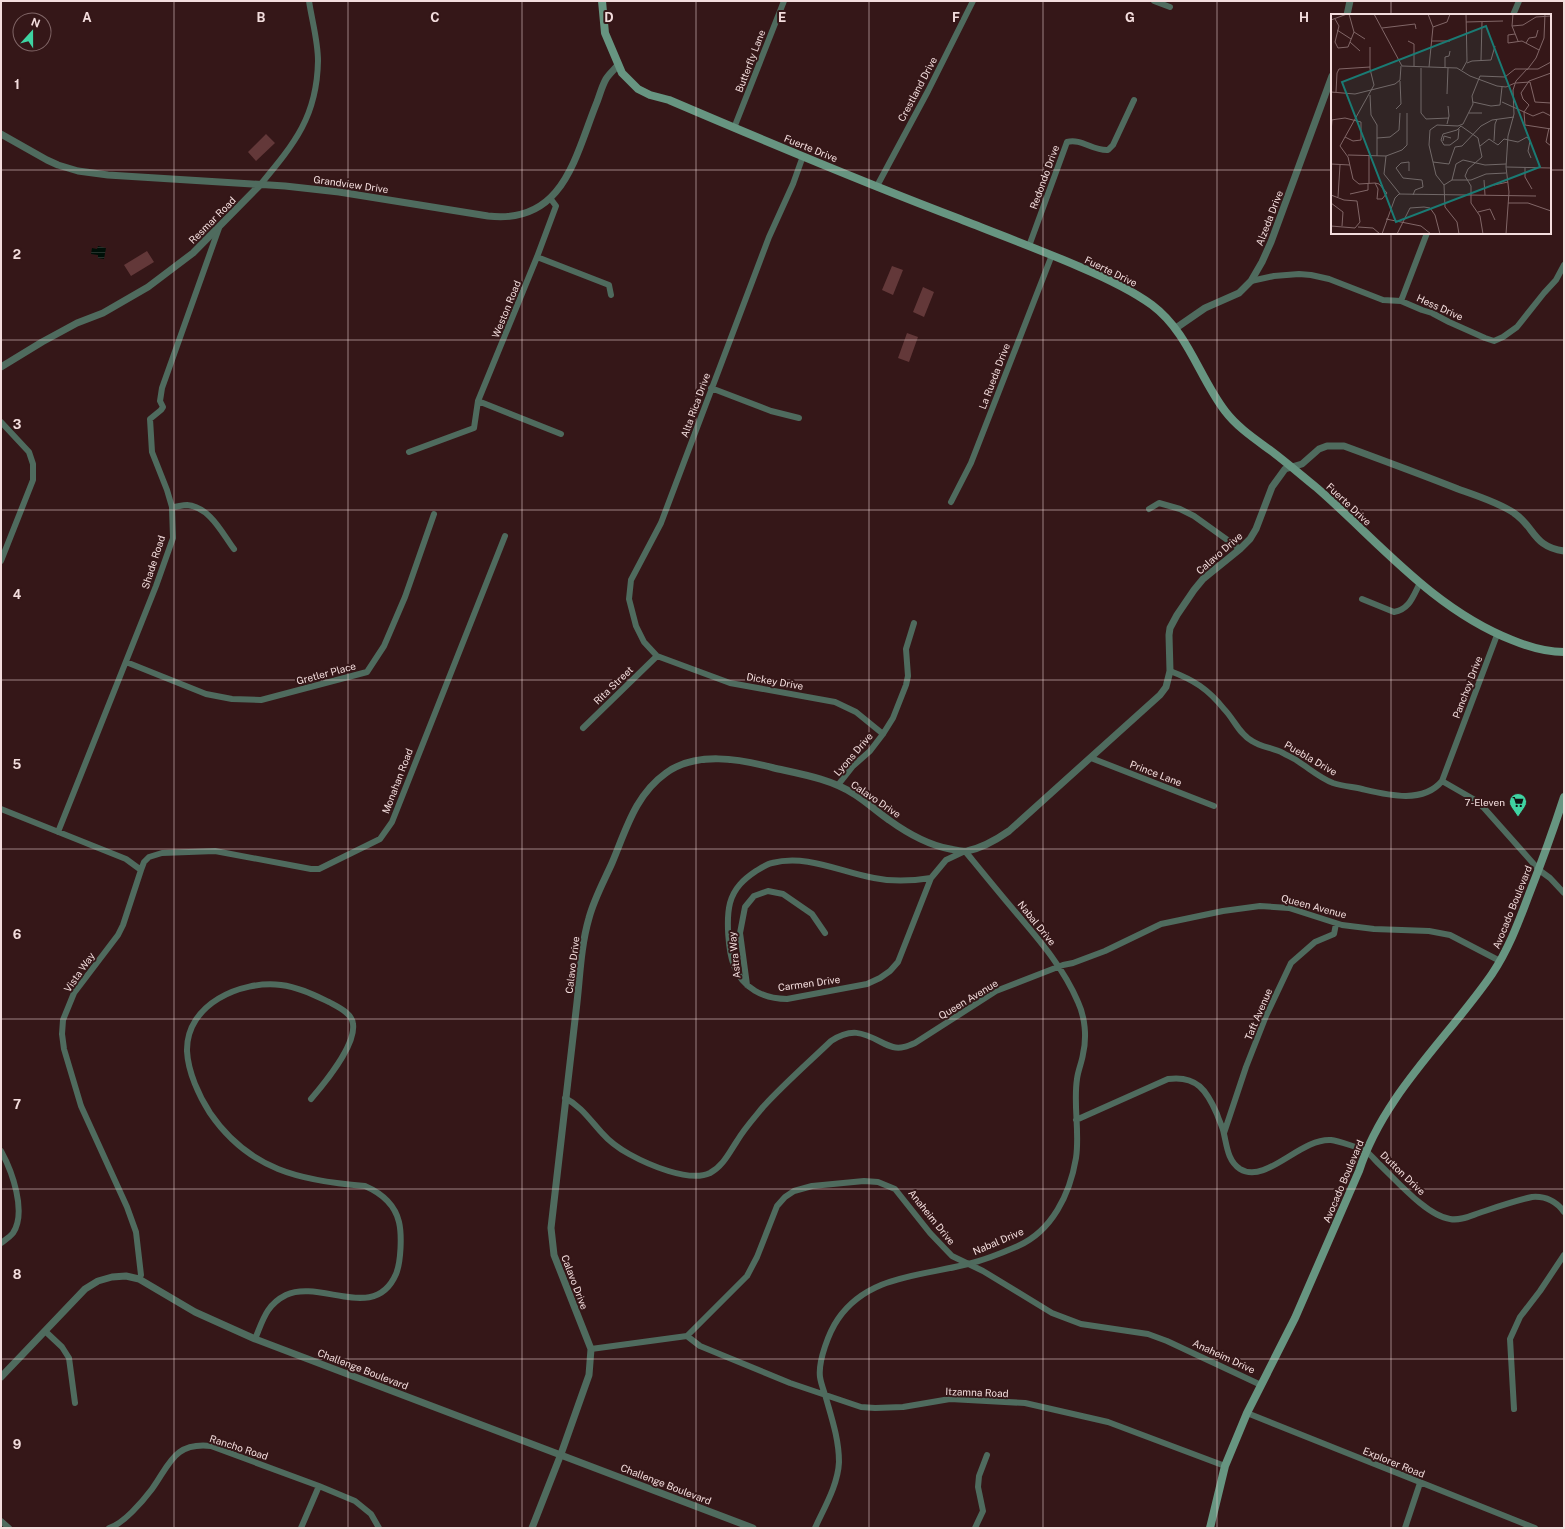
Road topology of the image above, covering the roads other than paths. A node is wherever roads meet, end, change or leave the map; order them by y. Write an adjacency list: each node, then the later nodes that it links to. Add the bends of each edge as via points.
1 (309, 1): 17 (street, Resmar Road, via 318,61 315,97 307,120 290,147)
2 (602, 1): 11 (main road, Fuerte Drive, via 605,33)
3 (784, 1): 14 (street, Butterfly Lane)
4 (973, 1): 18 (street, Crestland Drive)
5 (1154, 1): 8 (street)
6 (1350, 1): 9 (street)
7 (1519, 1): 10 (street)
8 (1170, 7)
9 (1347, 14)
10 (1514, 14)
11 (618, 65): 14 (main road, Fuerte Drive, via 622,73 638,89); 19 (street, Grandview Drive, via 606,79 566,178)
12 (1331, 79): 26 (street, Alzeda Drive, via 1271,242)
13 (1134, 100): 22 (street, Redondo Drive, via 1113,145 1108,150 1074,140 1067,142)
14 (734, 128): 16 (main road, Fuerte Drive)
15 (1, 134): 17 (street, Grandview Drive, via 53,163 78,171)
16 (803, 156): 18 (main road, Fuerte Drive); 31 (street, Alta Rica Drive)
17 (260, 185): 19 (street, Grandview Drive, via 339,192 496,217 521,214 537,208); 20 (street, Resmar Road)
18 (877, 186): 22 (main road, Fuerte Drive)
19 (550, 198): 24 (street, Weston Road, via 556,206)
20 (219, 228): 30 (street, Resmar Road, via 193,253 148,287 103,313 42,342); 39 (street, Shade Road, via 162,388 160,401 163,407 150,419 152,452)
21 (1427, 234): 28 (street)
22 (1029, 246): 23 (main road, Fuerte Drive)
23 (1052, 255): 29 (main road, Fuerte Drive, via 1134,293 1156,308); 38 (street, La Rueda Drive, via 971,463)
24 (537, 257): 27 (street, via 609,286); 32 (street, Weston Road)
25 (1564, 265): 28 (street, Hess Drive, via 1556,280 1517,327 1494,341)
26 (1251, 281): 28 (street, Hess Drive, via 1274,276 1310,275 1329,279 1383,300); 29 (street, Alzeda Drive, via 1239,293 1205,308)
27 (611, 295)
28 (1402, 301)
29 (1176, 328): 37 (main road, Fuerte Drive, via 1225,411 1252,437)
30 (1, 367)
31 (711, 388): 33 (street, via 771,411); 52 (street, Alta Rica Drive, via 661,523 633,574 630,586 629,599 636,626 644,642)
32 (478, 401): 35 (street); 36 (street, Weston Road, via 474,428)
33 (799, 418)
34 (1, 422): 46 (street, via 29,452 34,470 31,485)
35 (561, 434)
36 (409, 452)
37 (1292, 467): 44 (street, Calavo Drive, via 1284,469 1272,487 1256,529); 45 (street, Calavo Drive, via 1302,464 1319,449 1327,446 1344,446 1507,509 1515,513 1540,542); 47 (main road, Fuerte Drive)
38 (951, 502)
39 (172, 507): 43 (street, via 186,505 196,507 207,514); 53 (street, Shade Road, via 173,538)
40 (1149, 508): 44 (street, via 1159,503 1187,512)
41 (434, 514): 53 (street, Gretler Place, via 405,598 384,646 367,672 262,700 250,700 206,694)
42 (506, 536): 65 (street, Monahan Road, via 392,822 380,839 319,869 215,851 149,857)
43 (234, 549)
44 (1240, 549): 54 (street, Calavo Drive, via 1203,579 1177,614 1169,635)
45 (1564, 550)
46 (1, 561)
47 (1420, 583): 48 (street, via 1408,606 1398,611 1394,612); 50 (main road, Fuerte Drive, via 1457,612)
48 (1362, 599)
49 (914, 623): 56 (street, Lyons Drive, via 906,649 906,685)
50 (1497, 634): 51 (main road, Fuerte Drive, via 1531,648); 58 (street, Panchoy Drive)
51 (1564, 652)
52 (657, 656): 55 (street, Rita Street); 56 (street, Dickey Drive, via 730,683 835,702 856,712)
53 (126, 662): 63 (street, Shade Road)
54 (1170, 671): 57 (street, Calavo Drive, via 1166,687 1160,695); 58 (street, Puebla Drive, via 1191,679 1204,688 1251,741 1274,748 1299,761 1318,776 1334,783 1391,796 1414,796 1436,789)
55 (583, 728)
56 (884, 734): 59 (street, Lyons Drive, via 853,766)
57 (1091, 758): 61 (street, Prince Lane); 64 (street, Calavo Drive, via 1009,831 996,840)
58 (1442, 781): 66 (street, via 1484,808)
59 (838, 786): 64 (street, Calavo Drive, via 922,840); 74 (street, Calavo Drive, via 763,765 712,759 696,760 668,772 643,795 626,826 589,919 581,954)
60 (1564, 797): 66 (main road, Avocado Boulevard)
61 (1214, 806)
62 (1, 809): 63 (street)
63 (58, 832): 65 (street, via 126,859)
64 (965, 852): 67 (street, Carmen Drive, via 946,860); 72 (street, Nabal Drive)
65 (141, 870): 84 (street, Vista Way, via 123,925 74,993 63,1020 62,1034 81,1106 136,1232 141,1275)
66 (1539, 870): 68 (street); 71 (main road, Avocado Boulevard, via 1516,929)
67 (931, 878): 73 (street, Carmen Drive, via 898,962 880,978 867,984 787,999 765,996); 73 (street, Carmen Drive, via 915,881 872,878 813,862 793,860 771,863 747,876 732,896 728,912 731,957 737,974)
68 (1564, 893)
69 (1336, 924): 71 (street, Queen Avenue, via 1450,935); 72 (street, Queen Avenue, via 1280,907 1260,906 1223,911 1161,924 1105,951); 77 (street, Taft Avenue, via 1334,934 1315,942 1291,964 1266,1016)
70 (825, 932): 73 (street, Astra Way, via 812,914 782,894 768,891 754,896 745,907 740,933)
71 (1500, 961): 79 (main road, Avocado Boulevard, via 1470,1004 1398,1095)
72 (1059, 966): 74 (street, Queen Avenue, via 996,991 915,1043 904,1047 892,1047 863,1033 846,1034 836,1038 764,1107 723,1162 709,1173 681,1174 633,1156 603,1134 575,1103); 76 (street, Nabal Drive, via 1081,1008 1085,1037 1077,1080)
73 (747, 985)
74 (565, 1098): 88 (street, Calavo Drive, via 551,1228 554,1255)
75 (311, 1099): 87 (street, via 331,1076 353,1032 353,1022 339,1008 298,989 282,985 263,985 227,994 207,1006 197,1018 189,1036 187,1051 193,1077 203,1101 226,1133 256,1158 280,1170 318,1181 372,1189 389,1203 400,1224 399,1266 394,1278 382,1292 368,1298 297,1291 280,1298 266,1311)
76 (1076, 1120): 77 (street, Dutton Drive, via 1168,1079 1181,1078 1193,1082 1206,1092); 83 (street, Nabal Drive, via 1076,1157 1073,1170 1064,1197 1050,1222 1028,1241)
77 (1224, 1133): 79 (street, Dutton Drive, via 1233,1163 1250,1173 1264,1171 1317,1142 1337,1141)
78 (1, 1151): 81 (street, via 18,1198 18,1216 13,1233)
79 (1365, 1151): 80 (street, Dutton Drive, via 1420,1203 1449,1219 1463,1218 1532,1197 1550,1200); 90 (main road, Avocado Boulevard, via 1359,1171 1295,1318)
80 (1564, 1212)
81 (1, 1243)
82 (1564, 1255): 93 (street, via 1520,1317 1510,1339)
83 (970, 1264): 86 (street, Anaheim Drive, via 957,1260 940,1245 900,1194 890,1186 864,1181 803,1188 790,1193 777,1206 747,1276); 90 (street, Anaheim Drive, via 1070,1321 1148,1334); 91 (street, Nabal Drive, via 892,1280 855,1301 838,1319 827,1343 820,1376)
84 (139, 1279): 85 (street, Challenge Boulevard, via 126,1276 112,1277 92,1285); 87 (street, Challenge Boulevard, via 194,1312)
85 (45, 1331): 89 (street, Challenge Boulevard); 92 (street, via 62,1347 69,1358)
86 (686, 1336): 88 (street); 91 (street, Itzamna Road, via 700,1346 790,1383)
87 (255, 1339): 95 (street, Challenge Boulevard)
88 (591, 1349): 95 (street, Calavo Drive, via 589,1375)
89 (1, 1377)
90 (1261, 1385): 94 (main road, Avocado Boulevard)
91 (824, 1394): 97 (street, Itzamna Road, via 861,1407 875,1408 903,1407 950,1399 1025,1403 1108,1422); 107 (street, Nabal Drive, via 837,1436 839,1464 835,1482)
92 (74, 1403)
93 (1514, 1409)
94 (1247, 1413): 97 (main road, Avocado Boulevard); 98 (street, Explorer Road)
95 (561, 1454): 105 (street, Calavo Drive); 106 (street, Challenge Boulevard)
96 (987, 1455): 108 (street, via 979,1476 978,1487 983,1511)
97 (1225, 1466): 109 (main road, Avocado Boulevard)
98 (1420, 1483): 110 (street); 111 (street, Explorer Road)
99 (319, 1486): 102 (street, Rancho Road, via 210,1446 197,1446 173,1457 141,1503 124,1520); 103 (street); 104 (street, Rancho Road, via 360,1504 371,1514)
100 (1, 1521): 101 (street)
101 (9, 1528)
102 (109, 1528)
103 (301, 1528)
104 (380, 1528)
105 (532, 1528)
106 (753, 1528)
107 (815, 1528)
108 (975, 1528)
109 (1210, 1528)
110 (1405, 1528)
111 (1535, 1528)

